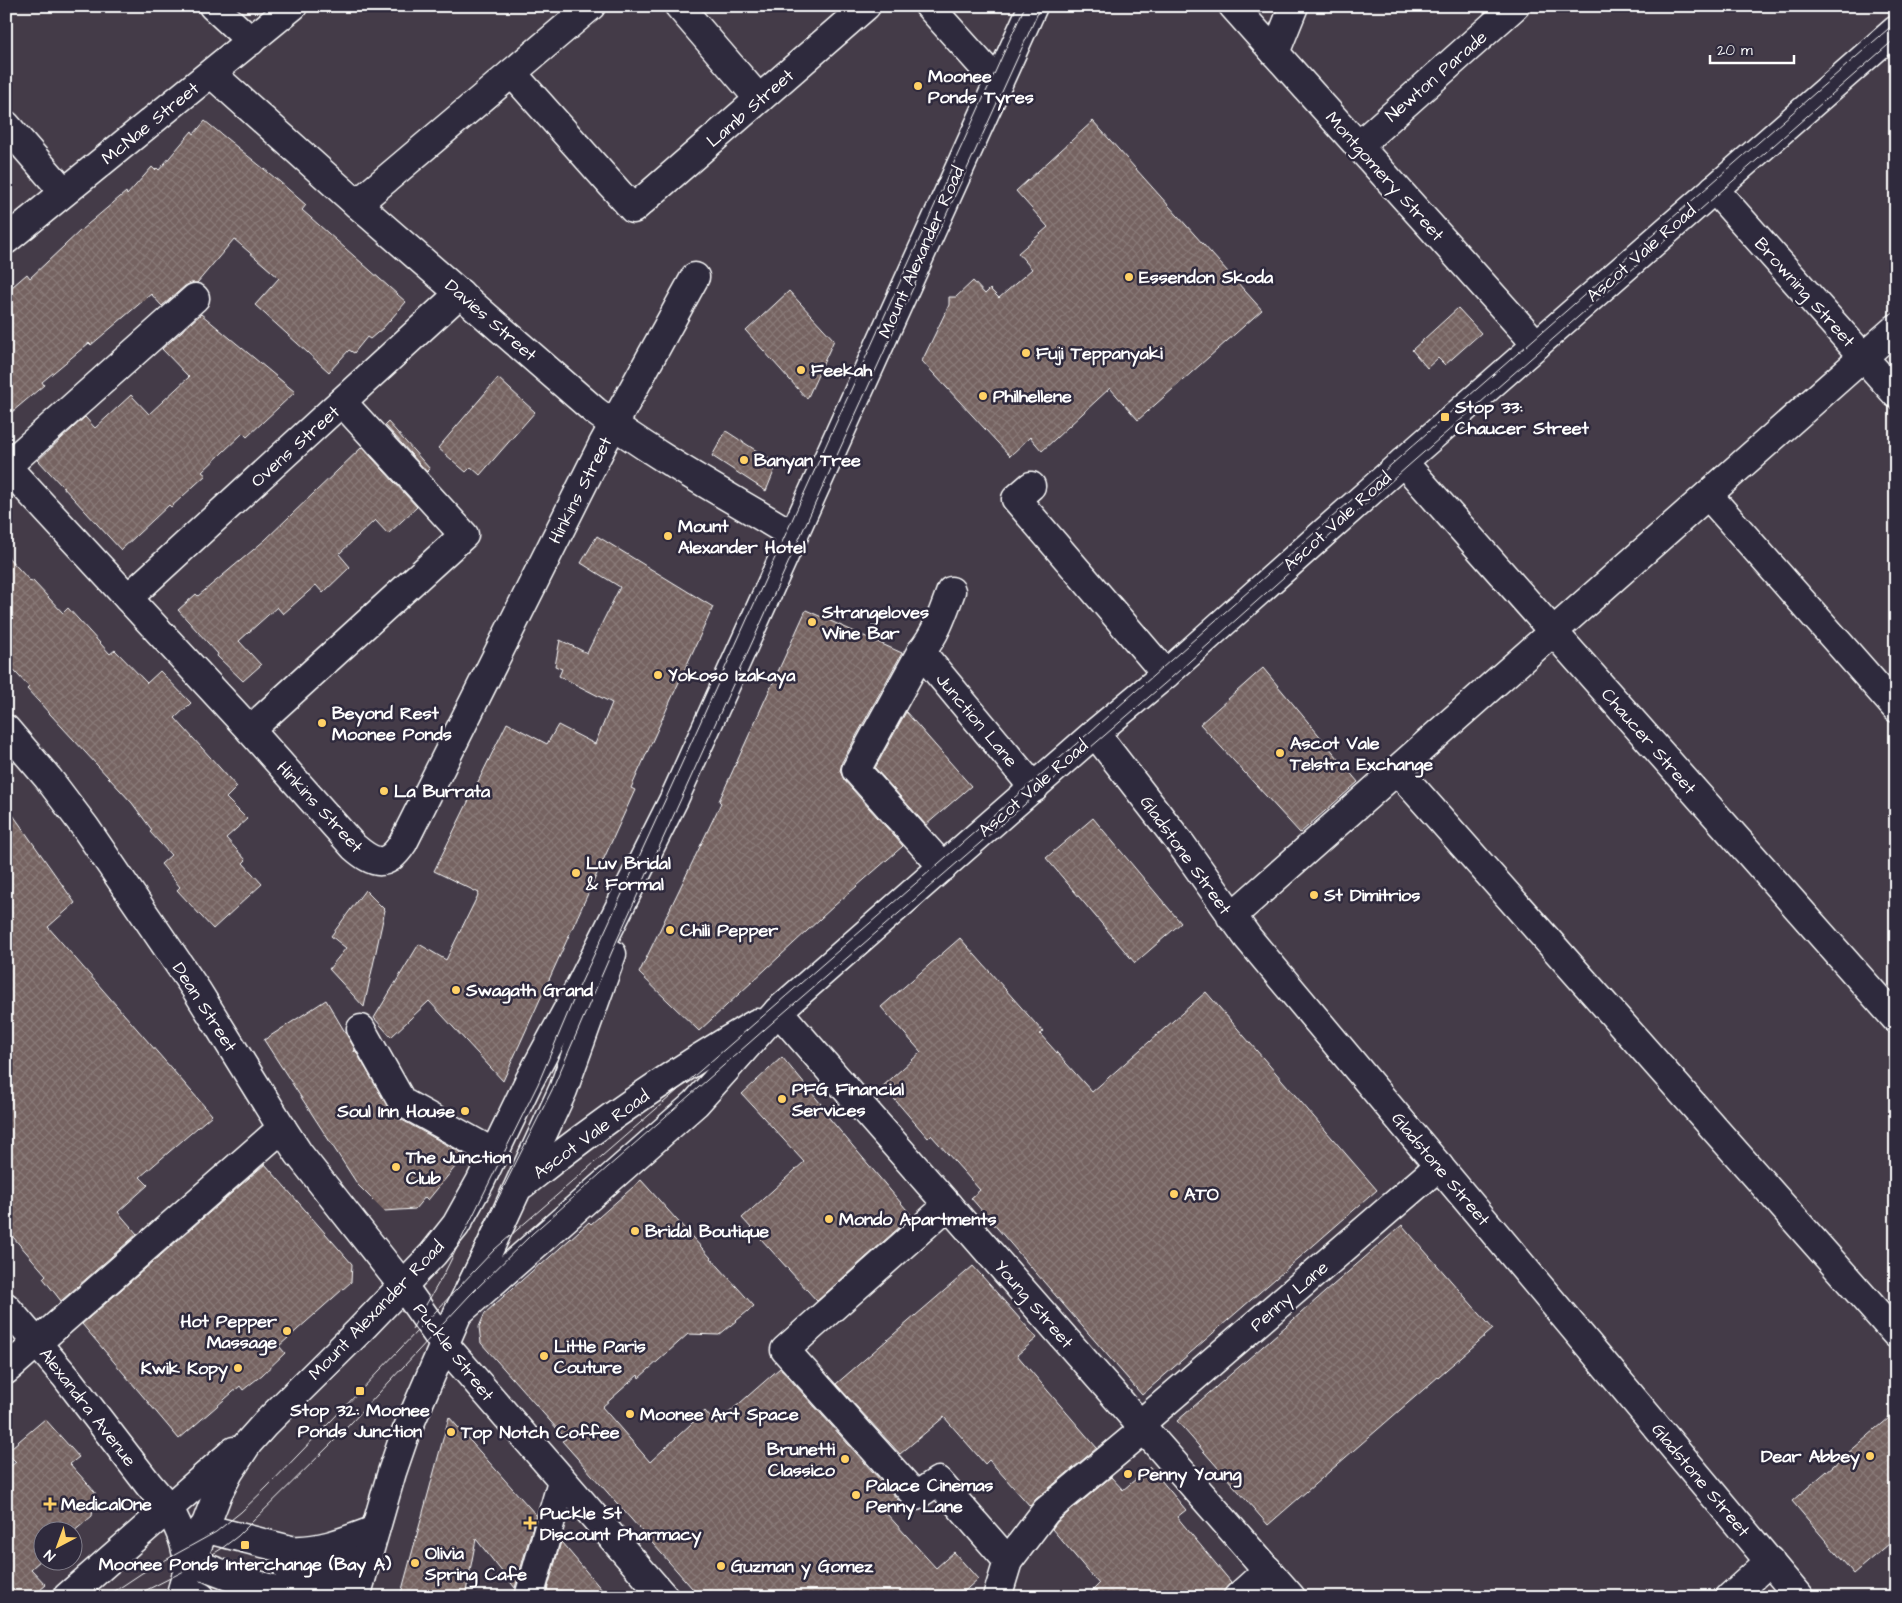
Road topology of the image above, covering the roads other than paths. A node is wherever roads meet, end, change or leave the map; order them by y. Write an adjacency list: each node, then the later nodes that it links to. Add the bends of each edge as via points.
1 (213, 6): 12 (street)
2 (293, 6): 12 (street, McNae Street)
3 (591, 6): 14 (street)
4 (679, 6): 17 (street)
5 (866, 6): 17 (street, Lamb Street)
6 (929, 6): 16 (street)
7 (1033, 6): 16 (street, Mount Alexander Road)
8 (1233, 6): 13 (street, Montgomery Street)
9 (1294, 6): 13 (street)
10 (1515, 6): 19 (street, Newton Parade)
11 (1896, 30): 20 (street, Ascot Vale Road)
12 (251, 42): 15 (street, McNae Street)
13 (1274, 53): 19 (street, Montgomery Street)
14 (512, 73): 17 (street, Lamb Street, via 633,209); 22 (street)
15 (212, 74): 21 (street, McNae Street); 22 (street, Davies Street)
16 (998, 83): 37 (street, Mount Alexander Road)
17 (760, 100)
18 (6, 125): 21 (street)
19 (1358, 146): 28 (street, Montgomery Street)
20 (1714, 189): 28 (street, Ascot Vale Road); 29 (street, Browning Street)
21 (64, 192): 23 (street, McNae Street)
22 (357, 204): 25 (street, Davies Street)
23 (6, 240)
24 (696, 276): 32 (street)
25 (460, 293): 31 (street, Ovens Street); 32 (street, Davies Street)
26 (195, 298): 34 (street)
27 (1896, 328): 29 (street)
28 (1537, 345): 33 (street, Ascot Vale Road)
29 (1863, 357): 30 (street, Browning Street); 36 (street)
30 (1896, 394)
31 (342, 402): 39 (street, Ovens Street); 45 (street, via 464,535)
32 (613, 425): 37 (street, Davies Street); 45 (street, Hinkins Street, via 403,843 393,857 375,862 354,847)
33 (1403, 462): 40 (street, Chaucer Street); 42 (street, Ascot Vale Road)
34 (7, 466): 39 (street, Hinkins Street)
35 (1030, 486): 42 (street, via 1016,499)
36 (1708, 495): 40 (street); 43 (street)
37 (794, 536): 49 (street, Mount Alexander Road)
38 (951, 591): 41 (street, via 930,642)
39 (128, 598): 45 (street, Hinkins Street)
40 (1553, 632): 47 (street); 53 (street, Chaucer Street)
41 (920, 652): 48 (street, Junction Lane); 50 (street, via 856,770)
42 (1166, 674): 46 (street, Ascot Vale Road)
43 (1896, 708)
44 (6, 729): 55 (street, Dean Street, via 85,827 197,991)
45 (250, 730)
46 (1095, 733): 48 (street, Ascot Vale Road); 51 (street, Gladstone Street, via 1181,844)
47 (1397, 770): 51 (street); 63 (street)
48 (1034, 788): 50 (street, Ascot Vale Road)
49 (674, 799): 56 (street, Mount Alexander Road); 58 (street, Mount Alexander Road, via 617,940 563,1090)
50 (943, 867): 52 (street, Ascot Vale Road)
51 (1231, 917): 57 (street, Gladstone Street)
52 (778, 1012): 58 (street, Ascot Vale Road, via 664,1080 583,1136); 59 (street, Young Street); 62 (street, Ascot Vale Road, via 696,1103)
53 (1896, 1019)
54 (361, 1029): 56 (street, via 402,1102)
55 (282, 1128): 60 (street, Dean Street, via 324,1186); 64 (street)
56 (494, 1153): 60 (street, Mount Alexander Road, via 456,1225)
57 (1438, 1166): 68 (street, Penny Lane); 73 (street, Gladstone Street)
58 (518, 1188): 60 (street, Ascot Vale Road); 62 (street, Mount Alexander Road)
59 (948, 1205): 68 (street, Young Street); 72 (street, via 785,1350 916,1496 938,1481)
60 (409, 1280): 65 (street, Puckle Street); 67 (street, Mount Alexander Road)
61 (6, 1307): 64 (street, Alexandra Avenue)
62 (458, 1313): 65 (street, Mount Alexander Road)
63 (1896, 1334)
64 (38, 1344): 66 (street); 70 (street, Alexandra Avenue)
65 (444, 1344): 69 (street, Puckle Street); 71 (street, Mount Alexander Road, via 395,1460)
66 (6, 1370)
67 (265, 1424): 70 (street); 74 (street, Mount Alexander Road, via 248,1443 218,1493)
68 (1141, 1427): 72 (street, Penny Lane, via 1046,1511); 75 (street, Young Street)
69 (562, 1480): 78 (street); 79 (street, Puckle Street)
70 (169, 1508): 74 (street, via 183,1538); 77 (street)
71 (375, 1530): 74 (street, via 304,1551 291,1550); 76 (street, Mount Alexander Road)
72 (1008, 1560): 80 (street)
73 (1770, 1562): 83 (street); 84 (street, Gladstone Street)
74 (192, 1569): 76 (street, via 305,1595)
75 (1268, 1570): 81 (street); 82 (street, Young Street)
76 (361, 1578)
77 (67, 1597)
78 (529, 1597)
79 (664, 1597)
80 (997, 1597)
81 (1238, 1597)
82 (1291, 1597)
83 (1730, 1597)
84 (1799, 1597)

